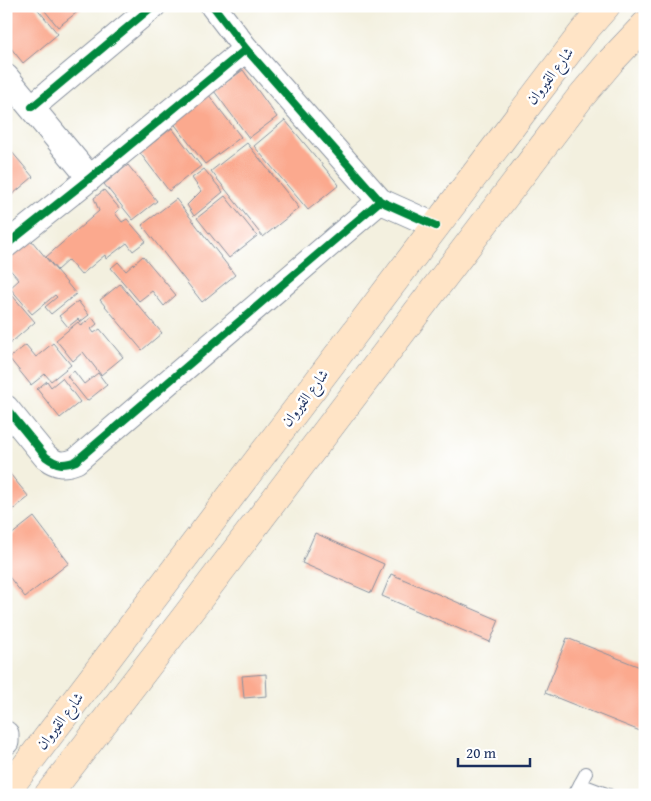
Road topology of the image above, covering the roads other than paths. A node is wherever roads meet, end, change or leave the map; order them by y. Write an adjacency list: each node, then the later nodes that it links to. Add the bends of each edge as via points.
1 (153, 6): 9 (street)
2 (213, 6): 7 (street)
3 (594, 6): 6 (main road)
4 (606, 6): 6 (main road, شارع القيروان)
5 (645, 25): 19 (main road, via 579,99)
6 (584, 31): 12 (main road, شارع القيروان)
7 (246, 50): 10 (street); 11 (street)
8 (6, 77): 9 (street)
9 (32, 107): 10 (street)
10 (90, 178): 13 (street)
11 (380, 201): 12 (street); 14 (street, via 76,461 65,466 46,457)
12 (436, 226): 18 (main road, شارع القيروان)
13 (6, 245)
14 (6, 408)
15 (6, 734): 16 (street)
16 (6, 742)
17 (580, 784): 20 (lane)
18 (6, 792)
19 (48, 795)
20 (609, 795)

